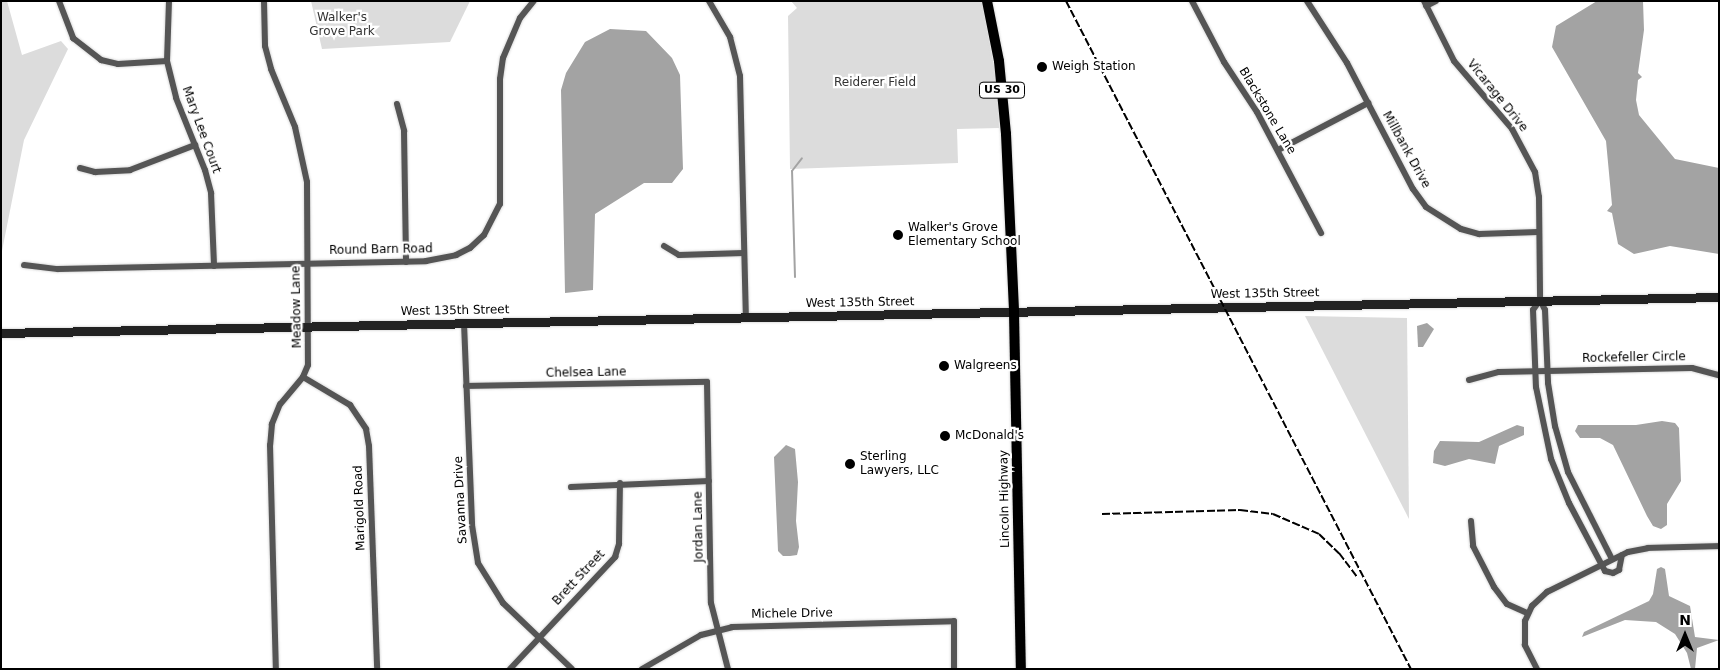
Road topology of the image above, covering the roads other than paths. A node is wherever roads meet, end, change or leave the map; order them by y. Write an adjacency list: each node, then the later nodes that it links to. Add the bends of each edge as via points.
1 (58, 1): 11 (street, via 73,38 101,60 118,64)
2 (169, 1): 11 (street, Mary Lee Court)
3 (264, 1): 22 (street, Meadow Lane, via 265,46 303,152 307,182)
4 (534, 1): 21 (street, Round Barn Road, via 520,18 503,58 500,79 502,187 500,204 492,222 470,248 456,256)
5 (988, 1): 27 (main road, Lincoln Highway / US 30, via 1005,115)
6 (1192, 1): 15 (street, Blackstone Lane, via 1224,62)
7 (1308, 1): 12 (street, Millbank Drive, via 1347,62)
8 (1436, 1): 10 (street)
9 (713, 2): 20 (street, via 730,37 740,76)
10 (1425, 4): 17 (street, Vicarage Drive, via 1454,61 1512,129 1524,148 1535,172)
11 (167, 61): 14 (street, Mary Lee Court, via 176,98)
12 (1368, 103): 15 (street); 17 (street, Millbank Drive, via 1413,190 1442,220 1479,234)
13 (397, 104): 21 (street, via 404,131)
14 (195, 145): 16 (street, via 130,170 95,172); 24 (street, Mary Lee Court, via 211,193)
15 (1278, 150): 18 (street, Blackstone Lane)
16 (80, 168)
17 (1538, 232): 26 (street, Vicarage Drive)
18 (1321, 233)
19 (664, 246): 20 (street, via 679,255)
20 (744, 253): 28 (street)
21 (406, 262): 22 (street, Round Barn Road)
22 (308, 263): 24 (street, Round Barn Road); 30 (street, Meadow Lane)
23 (24, 265): 24 (street, Round Barn Road, via 58,270)
24 (214, 266)
25 (1719, 296): 26 (street, West 135th Street)
26 (1540, 300): 27 (street, West 135th Street); 32 (street, Vicarage Drive, via 1533,310); 33 (street, Vicarage Drive, via 1546,310)
27 (1014, 312): 28 (street, West 135th Street); 63 (main road, Lincoln Highway / US 30)
28 (746, 317): 29 (street, West 135th Street)
29 (464, 323): 30 (street, West 135th Street); 38 (street, Savanna Drive)
30 (309, 326): 31 (street, West 135th Street); 35 (street, Meadow Lane, via 308,365)
31 (1, 333)
32 (1535, 371): 33 (street, Rockefeller Circle); 36 (street, Rockefeller Circle, via 1499,372); 40 (street, Vicarage Drive)
33 (1548, 371): 34 (street, Rockefeller Circle, via 1692,368); 39 (street, Vicarage Drive)
34 (1719, 375)
35 (303, 377): 56 (street, Meadow Lane, via 280,404 272,424); 57 (street, Marigold Road, via 350,405 366,429)
36 (1469, 380)
37 (707, 382): 38 (street, Chelsea Lane); 43 (street, Jordan Lane)
38 (466, 386): 55 (street, Savanna Drive, via 472,525 478,563 503,604)
39 (1555, 426): 40 (street); 41 (street, Vicarage Drive)
40 (1543, 429): 42 (street, Vicarage Drive)
41 (1568, 472): 42 (street); 46 (street, Vicarage Drive)
42 (1557, 476): 47 (street, Vicarage Drive)
43 (709, 480): 44 (street); 54 (street, Jordan Lane, via 711,603)
44 (620, 483): 45 (street); 55 (street, Brett Street, via 619,544 614,557)
45 (571, 487)
46 (1584, 506): 47 (street); 51 (street, Vicarage Drive)
47 (1573, 513): 52 (street, Vicarage Drive)
48 (1471, 520): 53 (street, via 1473,546 1494,587 1507,604)
49 (1719, 546): 50 (street, via 1648,548)
50 (1622, 555): 51 (street); 52 (street, via 1619,570 1609,573)
51 (1612, 559): 52 (street)
52 (1600, 565): 53 (street, via 1547,592)
53 (1527, 614): 64 (street, via 1524,638)
54 (716, 630): 60 (street, Michele Drive, via 666,652); 61 (street, Jordan Lane); 62 (street, Michele Drive, via 744,626 954,621)
55 (539, 637): 58 (street, Brett Street); 59 (street, Savanna Drive)
56 (276, 669)
57 (376, 669)
58 (510, 669)
59 (572, 669)
60 (642, 669)
61 (728, 669)
62 (954, 669)
63 (1021, 669)
64 (1537, 669)

